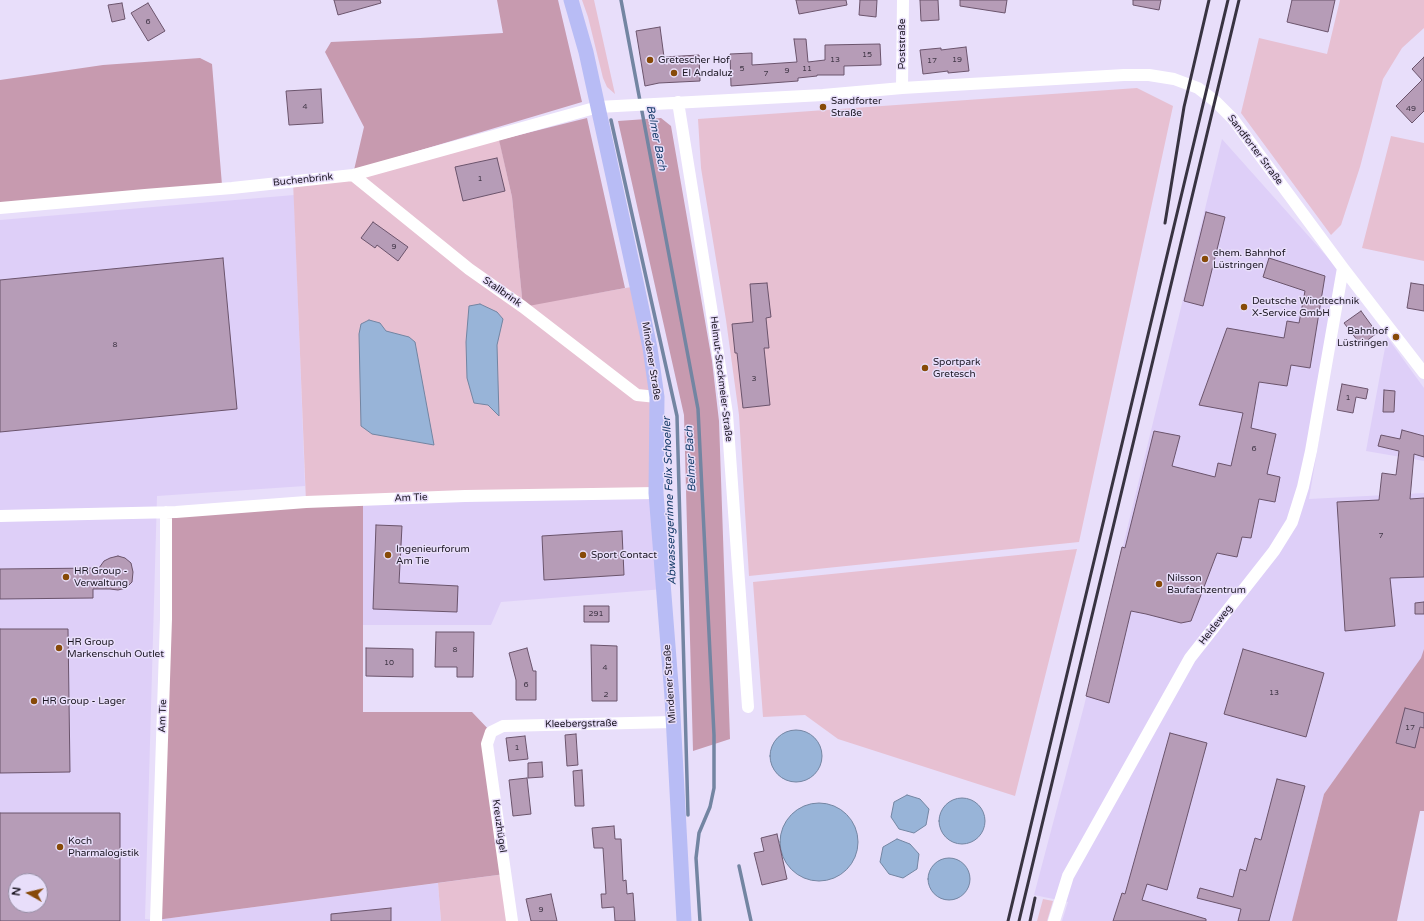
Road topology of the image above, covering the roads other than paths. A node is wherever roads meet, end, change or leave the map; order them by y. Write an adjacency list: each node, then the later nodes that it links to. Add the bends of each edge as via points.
1 (571, 0): 5 (main road, Mindener Straße)
2 (902, 0): 3 (street, Poststraße)
3 (902, 88): 4 (street, Sandforter Straße, via 823,95); 8 (street, Sandforter Straße, via 1124,75 1149,75 1189,84 1215,101 1234,119)
4 (678, 102): 5 (street, Sandforter Straße); 14 (street, Helmut-Stockmeier-Straße, via 727,414)
5 (598, 107): 6 (street, Buchenbrink); 10 (main road, Mindener Straße, via 650,348)
6 (353, 175): 7 (street, Buchenbrink); 10 (street, Stallbrink, via 469,269 637,395)
7 (0, 208)
8 (1343, 268): 9 (street, Sandforter Straße); 20 (street, Heideweg, via 1311,451 1292,522 1274,551 1190,658 1068,876)
9 (1424, 373)
10 (658, 397): 11 (main road, Mindener Straße)
11 (656, 493): 12 (street, Am Tie, via 461,496 306,502); 15 (main road, Mindener Straße)
12 (166, 512): 13 (street, Am Tie); 17 (street, Am Tie, via 166,619)
13 (0, 516)
14 (748, 707)
15 (673, 722): 16 (street, Kleebergstraße, via 503,726); 19 (main road, Mindener Straße)
16 (491, 732): 18 (street, Kreuzhügel, via 487,744)
17 (156, 921)
18 (512, 921)
19 (684, 921)
20 (1054, 921)

